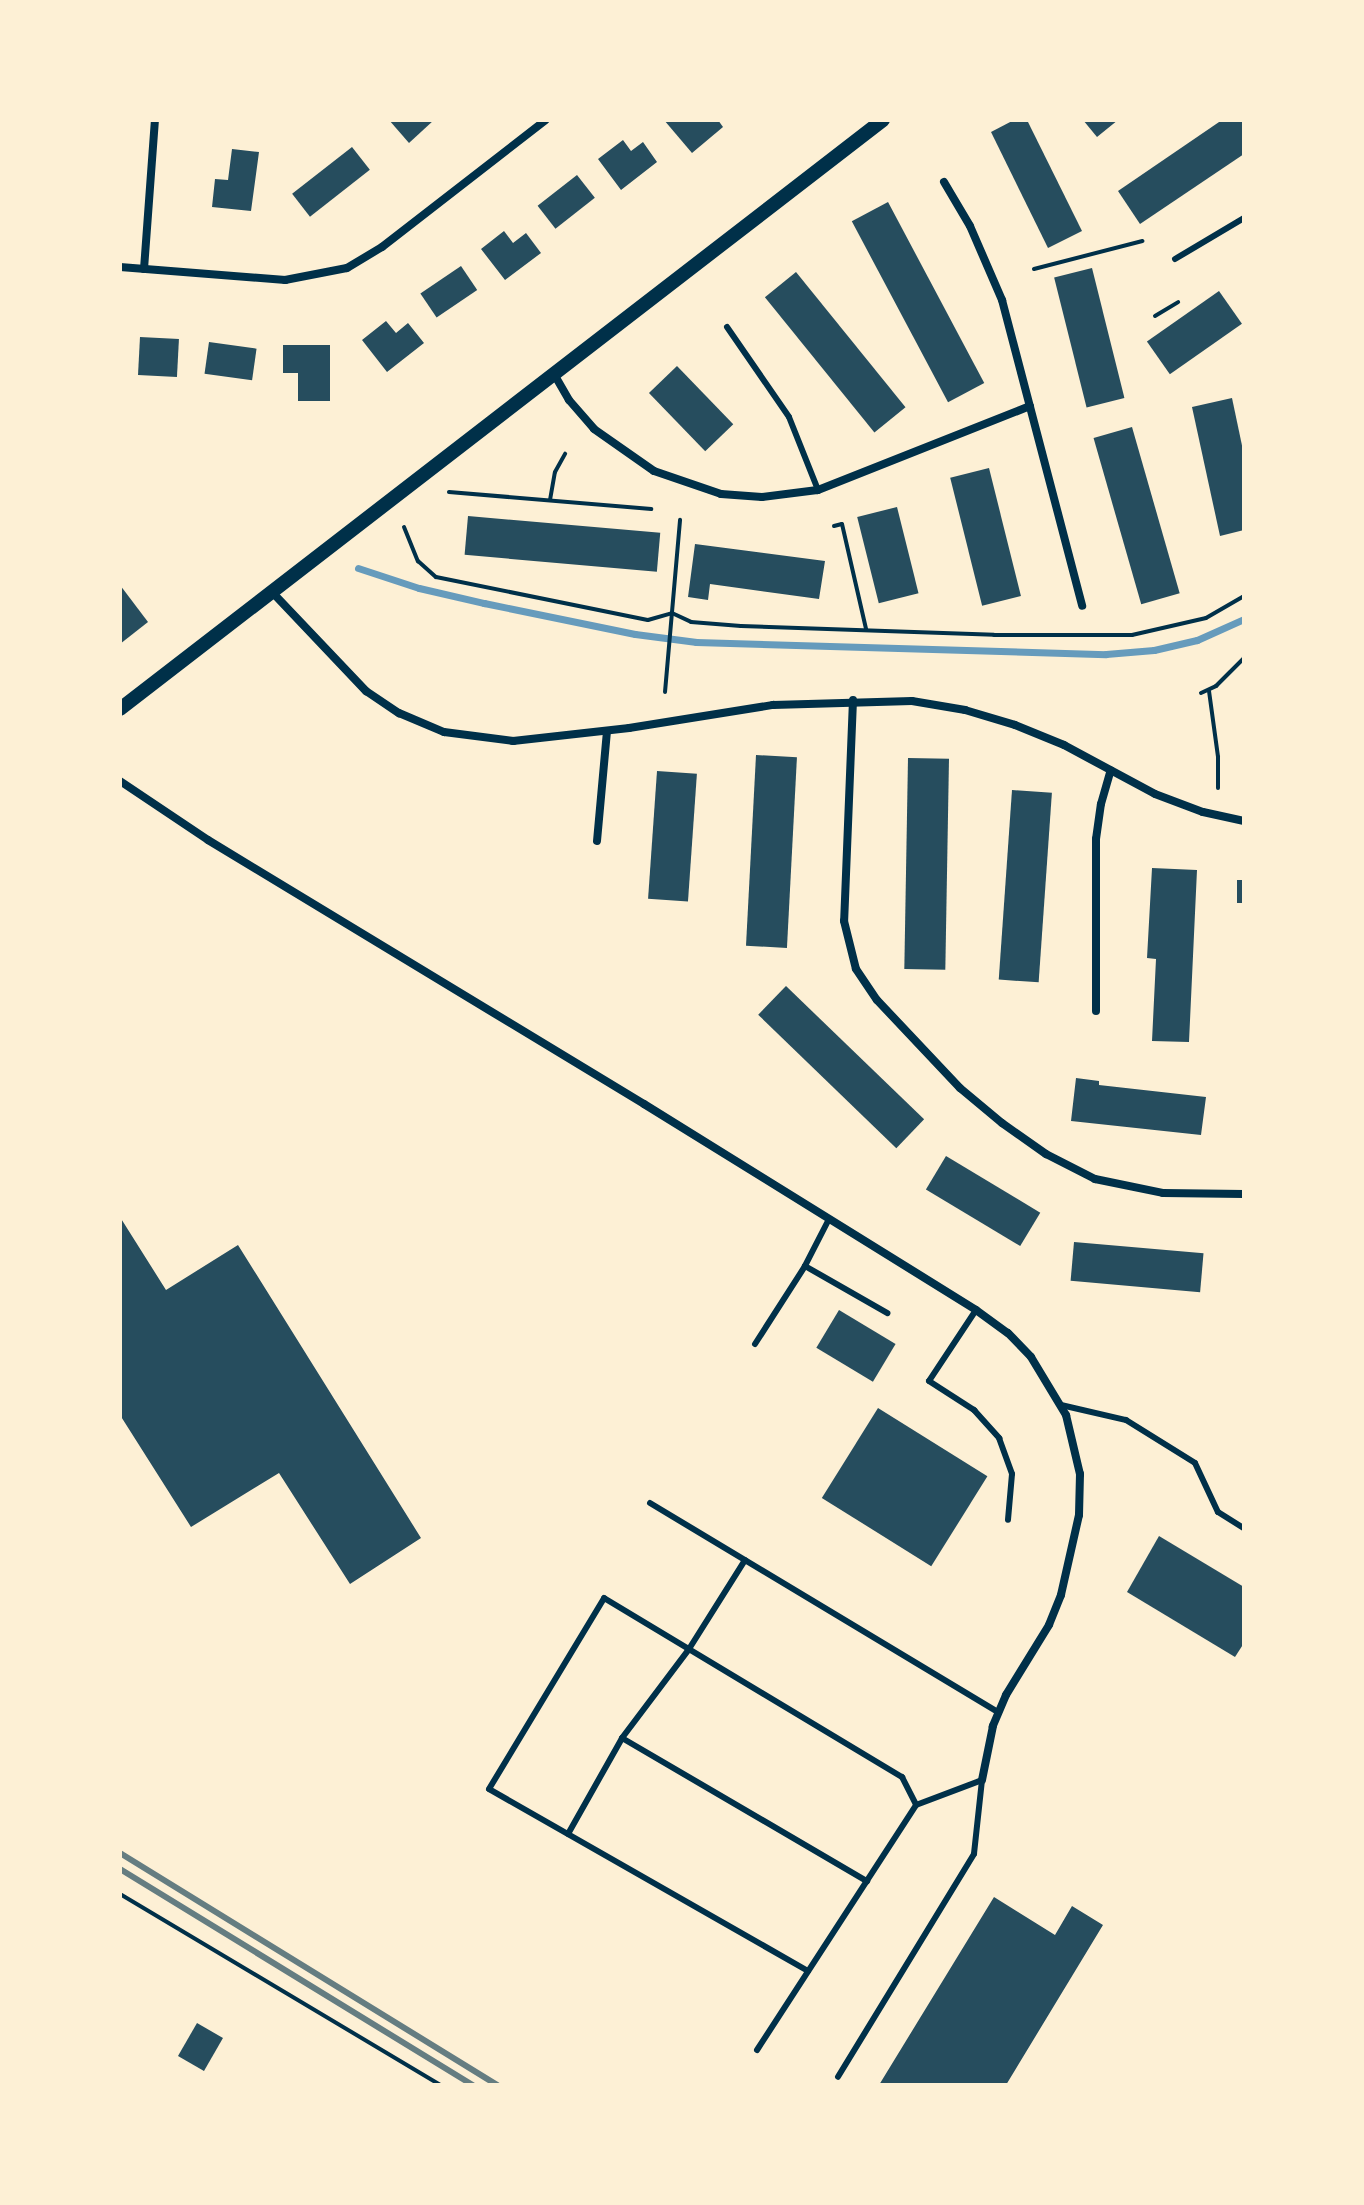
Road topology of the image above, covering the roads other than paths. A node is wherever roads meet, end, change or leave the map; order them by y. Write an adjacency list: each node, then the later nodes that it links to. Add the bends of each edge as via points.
1 (155, 120): 8 (street)
2 (546, 120): 8 (street, via 382,247 347,268 285,280)
3 (883, 120): 10 (street)
4 (944, 182): 11 (street, via 1002,300)
5 (1244, 218): 6 (lane)
6 (1175, 259)
7 (120, 267): 8 (street)
8 (144, 269)
9 (727, 327): 12 (lane, via 789,417)
10 (554, 374): 12 (street, via 594,429 654,471 721,494 762,497); 13 (street)
11 (1030, 406): 12 (street); 14 (street)
12 (818, 490)
13 (272, 592): 16 (street); 17 (street, via 360,686 426,726 513,741)
14 (1082, 606)
15 (853, 700): 17 (street, via 709,713); 18 (street, via 912,701 965,710 1040,735); 23 (street, via 844,921 856,969 877,1000 960,1088 1046,1154 1095,1179 1163,1193)
16 (120, 709)
17 (607, 731): 21 (street)
18 (1111, 770): 20 (street, via 1155,794); 22 (street, via 1096,839)
19 (120, 781): 24 (street)
20 (1244, 821)
21 (597, 841)
22 (1096, 1011)
23 (1244, 1194)
24 (829, 1219): 25 (lane); 26 (street)
25 (805, 1266): 27 (lane); 28 (lane)
26 (976, 1310): 29 (street, via 1031,1357); 31 (lane, via 929,1381 974,1410 999,1438 1012,1474)
27 (887, 1313)
28 (755, 1344)
29 (1061, 1405): 32 (lane, via 1126,1420 1195,1463 1218,1512); 35 (street, via 1080,1474 1073,1555 1049,1625)
30 (650, 1503): 33 (lane)
31 (1008, 1520)
32 (1244, 1528)
33 (745, 1560): 34 (lane); 35 (lane)
34 (689, 1649): 36 (lane); 38 (lane, via 902,1777); 39 (lane, via 604,1598 489,1789)
35 (999, 1713): 37 (street)
36 (622, 1738): 39 (lane); 40 (lane)
37 (982, 1780): 38 (lane); 43 (lane, via 974,1854)
38 (916, 1805): 40 (lane)
39 (568, 1834): 41 (lane)
40 (867, 1881): 41 (lane)
41 (808, 1971): 42 (lane)
42 (757, 2050)
43 (838, 2077)

